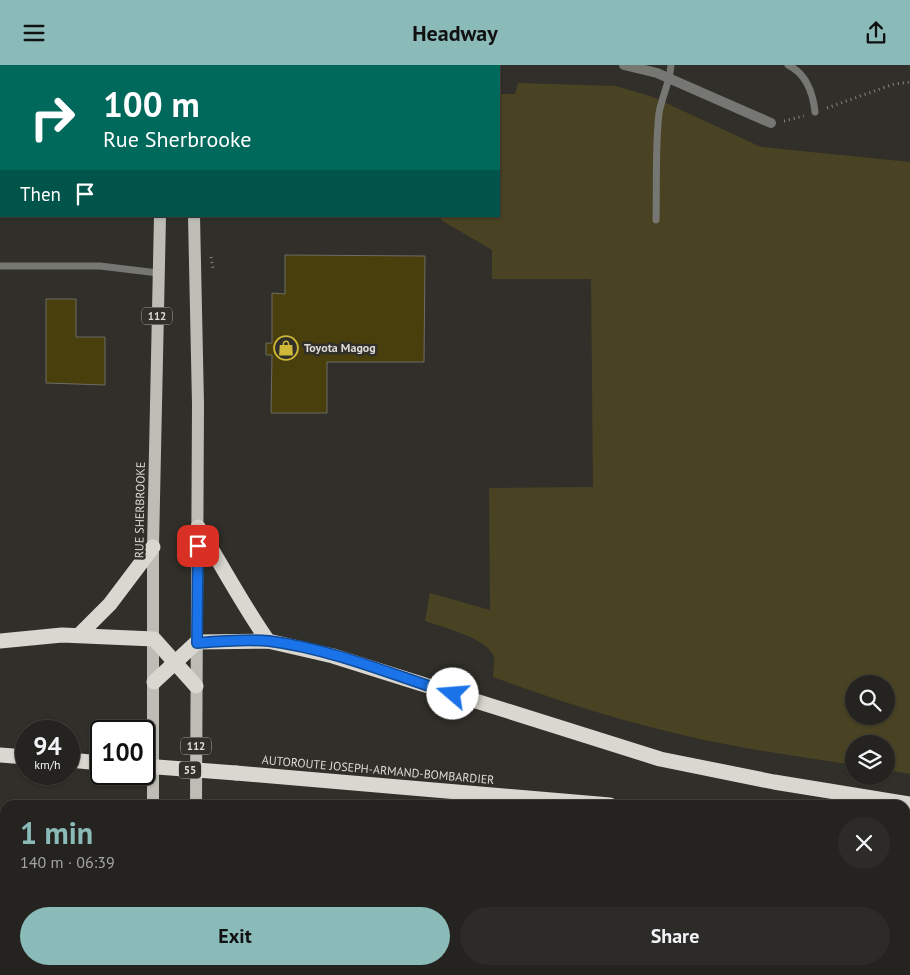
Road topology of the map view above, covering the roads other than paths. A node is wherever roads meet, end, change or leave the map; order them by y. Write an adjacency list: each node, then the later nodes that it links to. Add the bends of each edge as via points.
1 (624, 65): 4 (street)
2 (671, 65): 4 (lane)
3 (788, 65): 5 (lane, via 808,84)
4 (670, 78): 6 (street); 9 (lane, via 659,115)
5 (815, 112)
6 (771, 123)
7 (160, 217): 11 (main road, RUE SHERBROOKE / 112)
8 (194, 217): 12 (main road, 112)
9 (656, 220)
10 (0, 266): 11 (lane, via 100,265)
11 (158, 273): 13 (main road, RUE SHERBROOKE / 112)
12 (198, 527): 17 (highway, via 241,603); 18 (main road, 112)
13 (153, 547): 14 (highway, via 110,604); 15 (main road, RUE SHERBROOKE / 112)
14 (79, 635): 15 (highway); 16 (highway)
15 (154, 639): 19 (highway); 20 (main road, RUE SHERBROOKE / 112)
16 (0, 641)
17 (268, 641): 18 (highway); 28 (highway, via 333,656 660,759 749,778)
18 (197, 643): 19 (highway); 21 (main road, 112)
19 (175, 662): 20 (highway); 21 (highway)
20 (154, 682): 25 (main road, RUE SHERBROOKE / 112)
21 (196, 686): 26 (main road, 112)
22 (0, 755): 23 (highway)
23 (15, 756)
24 (155, 767): 27 (highway, AUTOROUTE JOSEPH-ARMAND-BOMBARDIER / 55, bridge)
25 (153, 800)
26 (196, 800)
27 (552, 800)
28 (885, 800)

